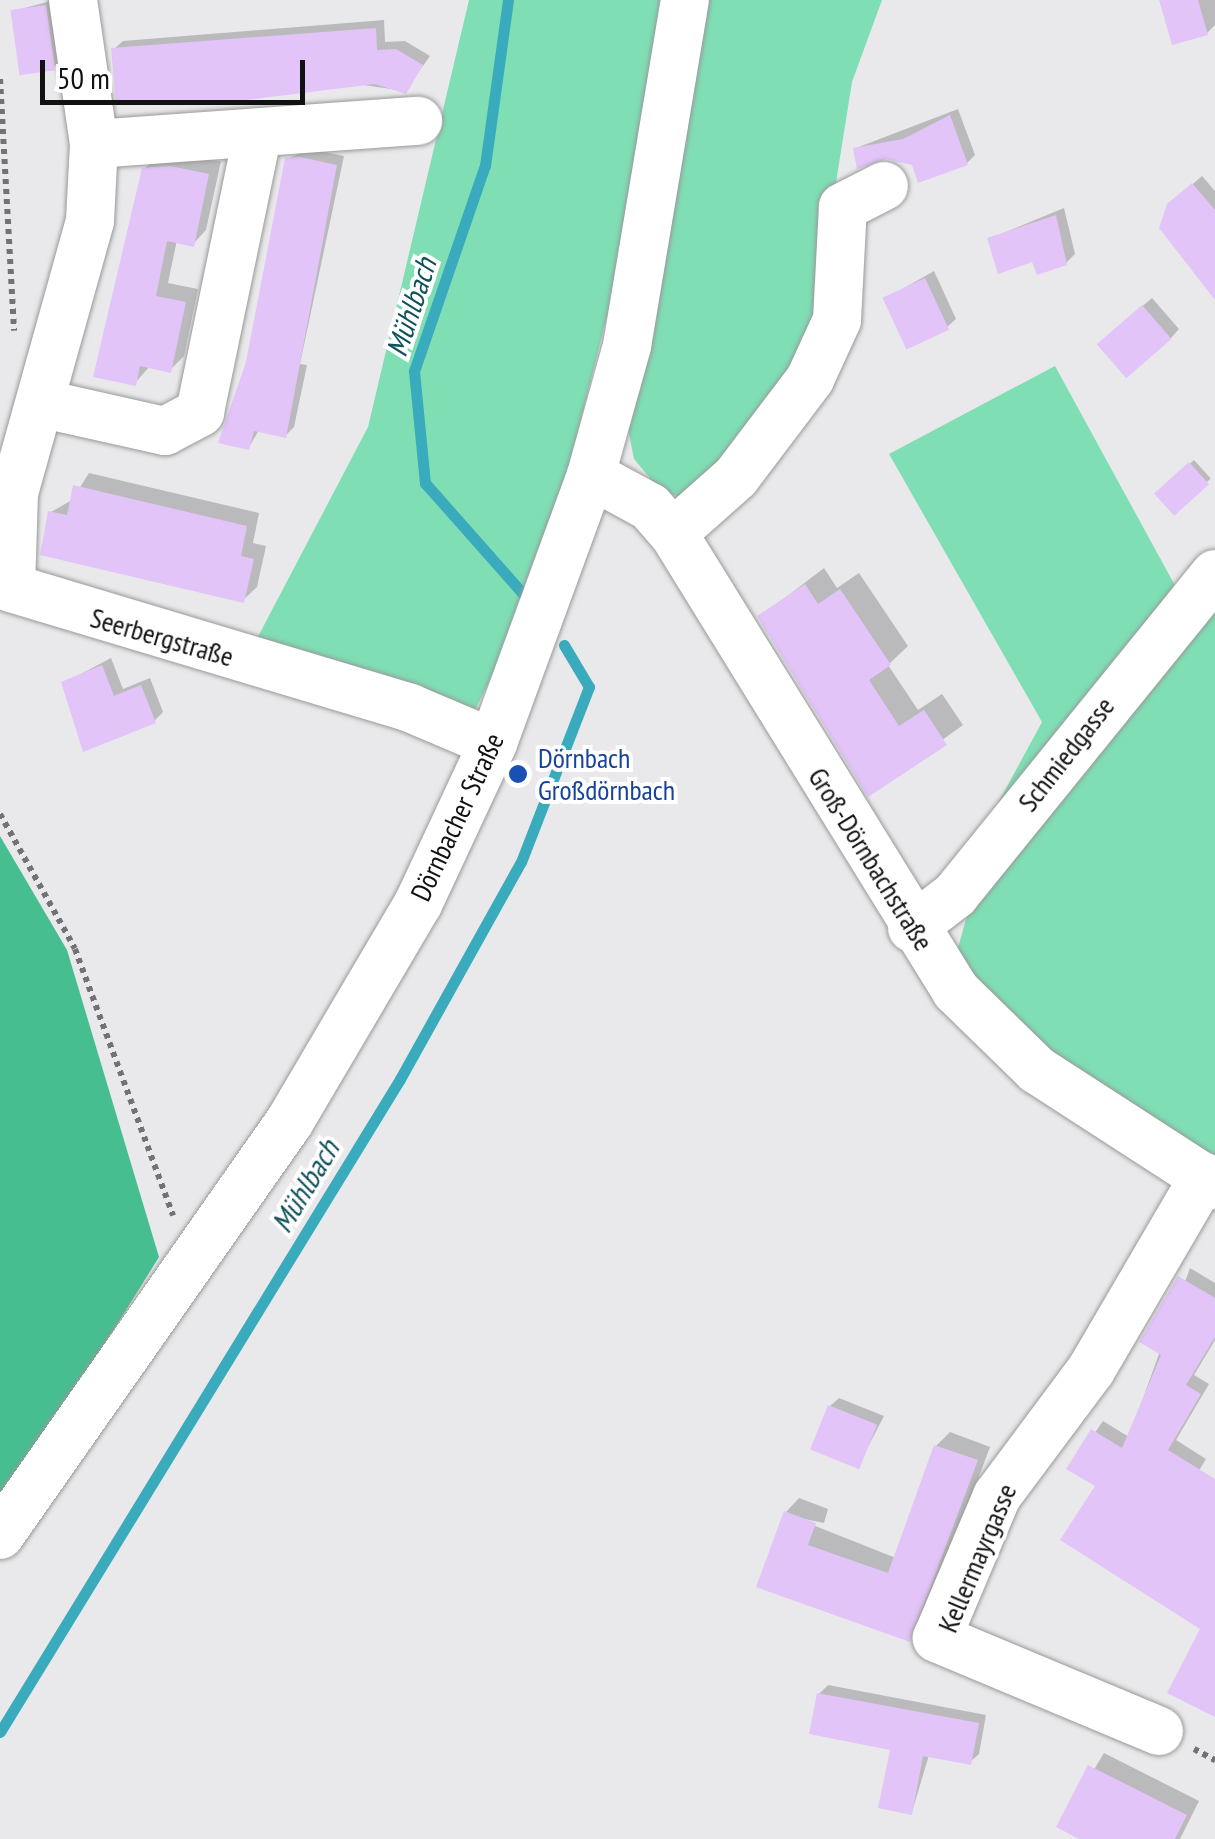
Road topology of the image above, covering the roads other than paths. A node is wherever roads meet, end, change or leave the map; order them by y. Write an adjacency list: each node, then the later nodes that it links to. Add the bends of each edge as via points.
1 (73, 0): 5 (street, Seerbergstraße)
2 (685, 0): 8 (street, Dörnbacher Straße, via 653,223)
3 (418, 121): 4 (street)
4 (258, 132): 5 (street); 7 (street, via 200,412 165,432)
5 (94, 144): 7 (street, Seerbergstraße, via 90,221)
6 (884, 186): 9 (street, via 844,207 837,320 810,379 736,477)
7 (48, 392): 11 (street, Seerbergstraße, via 14,493)
8 (591, 475): 9 (street, Groß-Dörnbachstraße, via 650,507); 12 (street, Dörnbacher Straße)
9 (672, 533): 13 (street, Groß-Dörnbachstraße)
10 (1215, 574): 13 (street, Schmiedgasse, via 954,896)
11 (6, 592): 12 (street, Seerbergstraße, via 410,708)
12 (493, 743): 15 (street, Dörnbacher Straße, via 365,1000 192,1266)
13 (912, 928): 14 (street, Groß-Dörnbachstraße, via 956,991 1037,1070)
14 (1209, 1181): 16 (street, Kellermayrgasse, via 1091,1370 997,1496 936,1638)
15 (0, 1535)
16 (1159, 1731)

